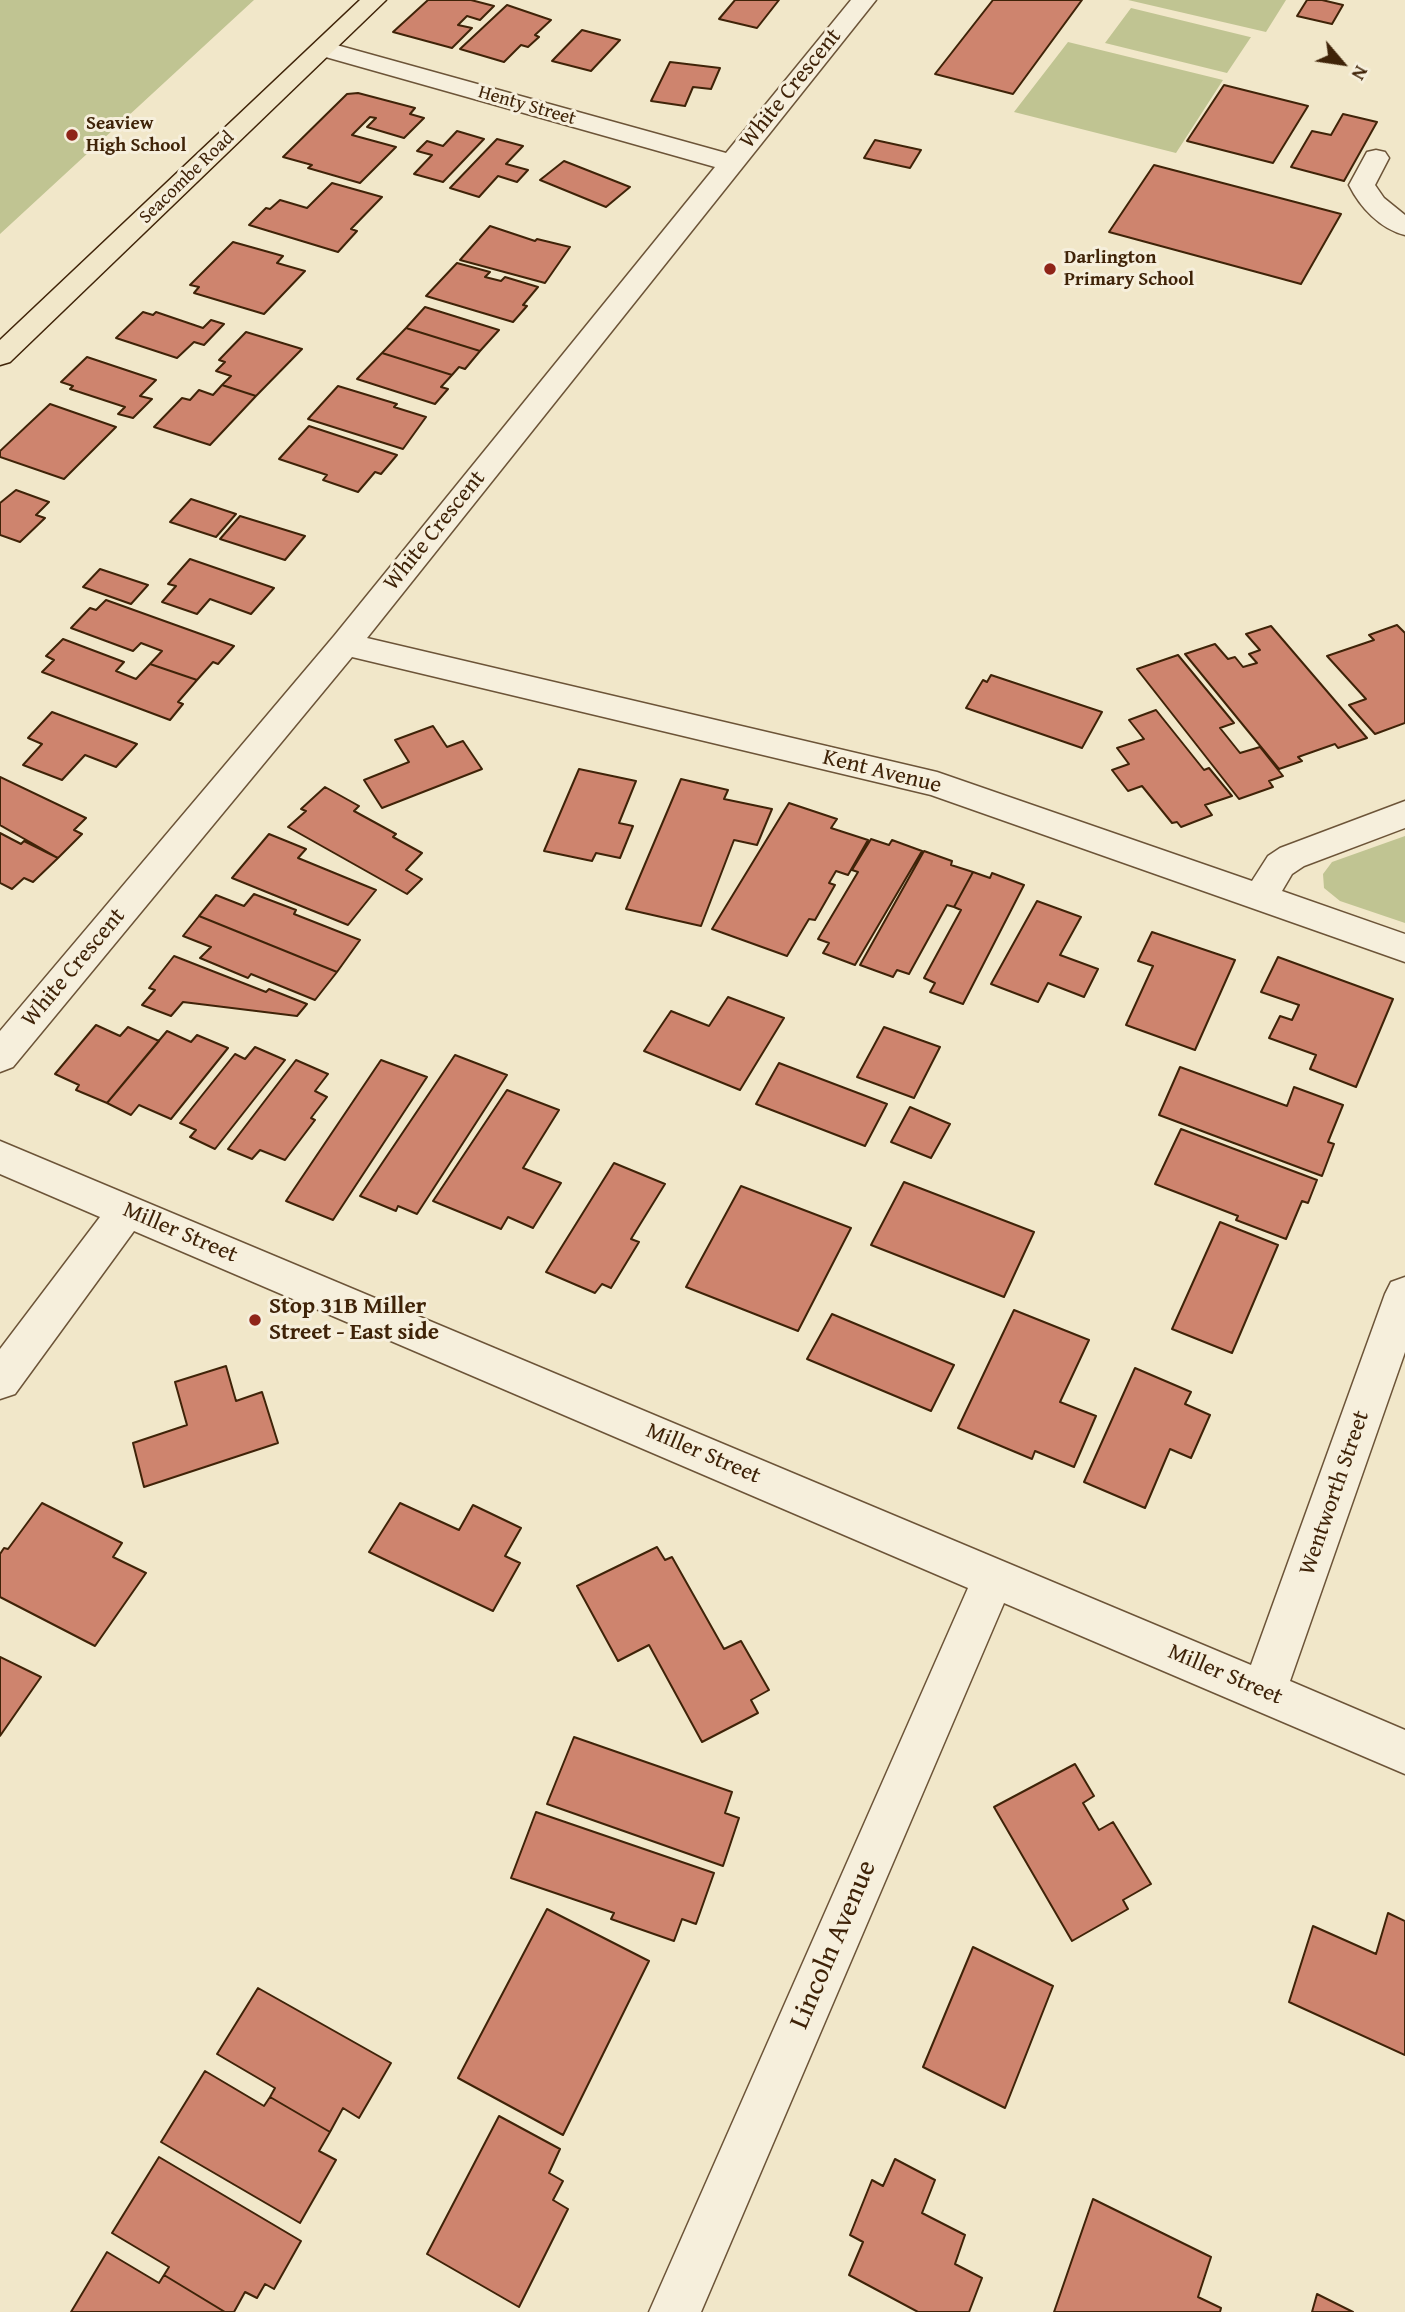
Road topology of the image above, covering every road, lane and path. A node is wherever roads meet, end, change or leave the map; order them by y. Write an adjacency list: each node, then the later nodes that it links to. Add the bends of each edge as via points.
1 (374, 0): 3 (main road, Seacombe Road)
2 (864, 0): 5 (street, White Crescent)
3 (324, 49): 5 (street, Henty Street); 7 (main road, Seacombe Road)
4 (1376, 158): 6 (street, via 1362,185 1369,198)
5 (731, 163): 8 (street, White Crescent)
6 (1405, 227)
7 (0, 356)
8 (345, 644): 10 (street, Kent Avenue, via 937,784); 12 (street, White Crescent)
9 (1405, 814): 10 (street, via 1292,857 1280,865)
10 (1260, 897): 11 (street, Kent Avenue)
11 (1405, 948)
12 (0, 1057)
13 (0, 1157): 14 (street, Miller Street)
14 (127, 1211): 16 (street); 17 (street, Miller Street)
15 (1405, 1294): 18 (street, Wentworth Street)
16 (0, 1381)
17 (994, 1577): 18 (street, Miller Street); 20 (street, Lincoln Avenue)
18 (1264, 1692): 19 (street, Miller Street)
19 (1405, 1752)
20 (674, 2312)

